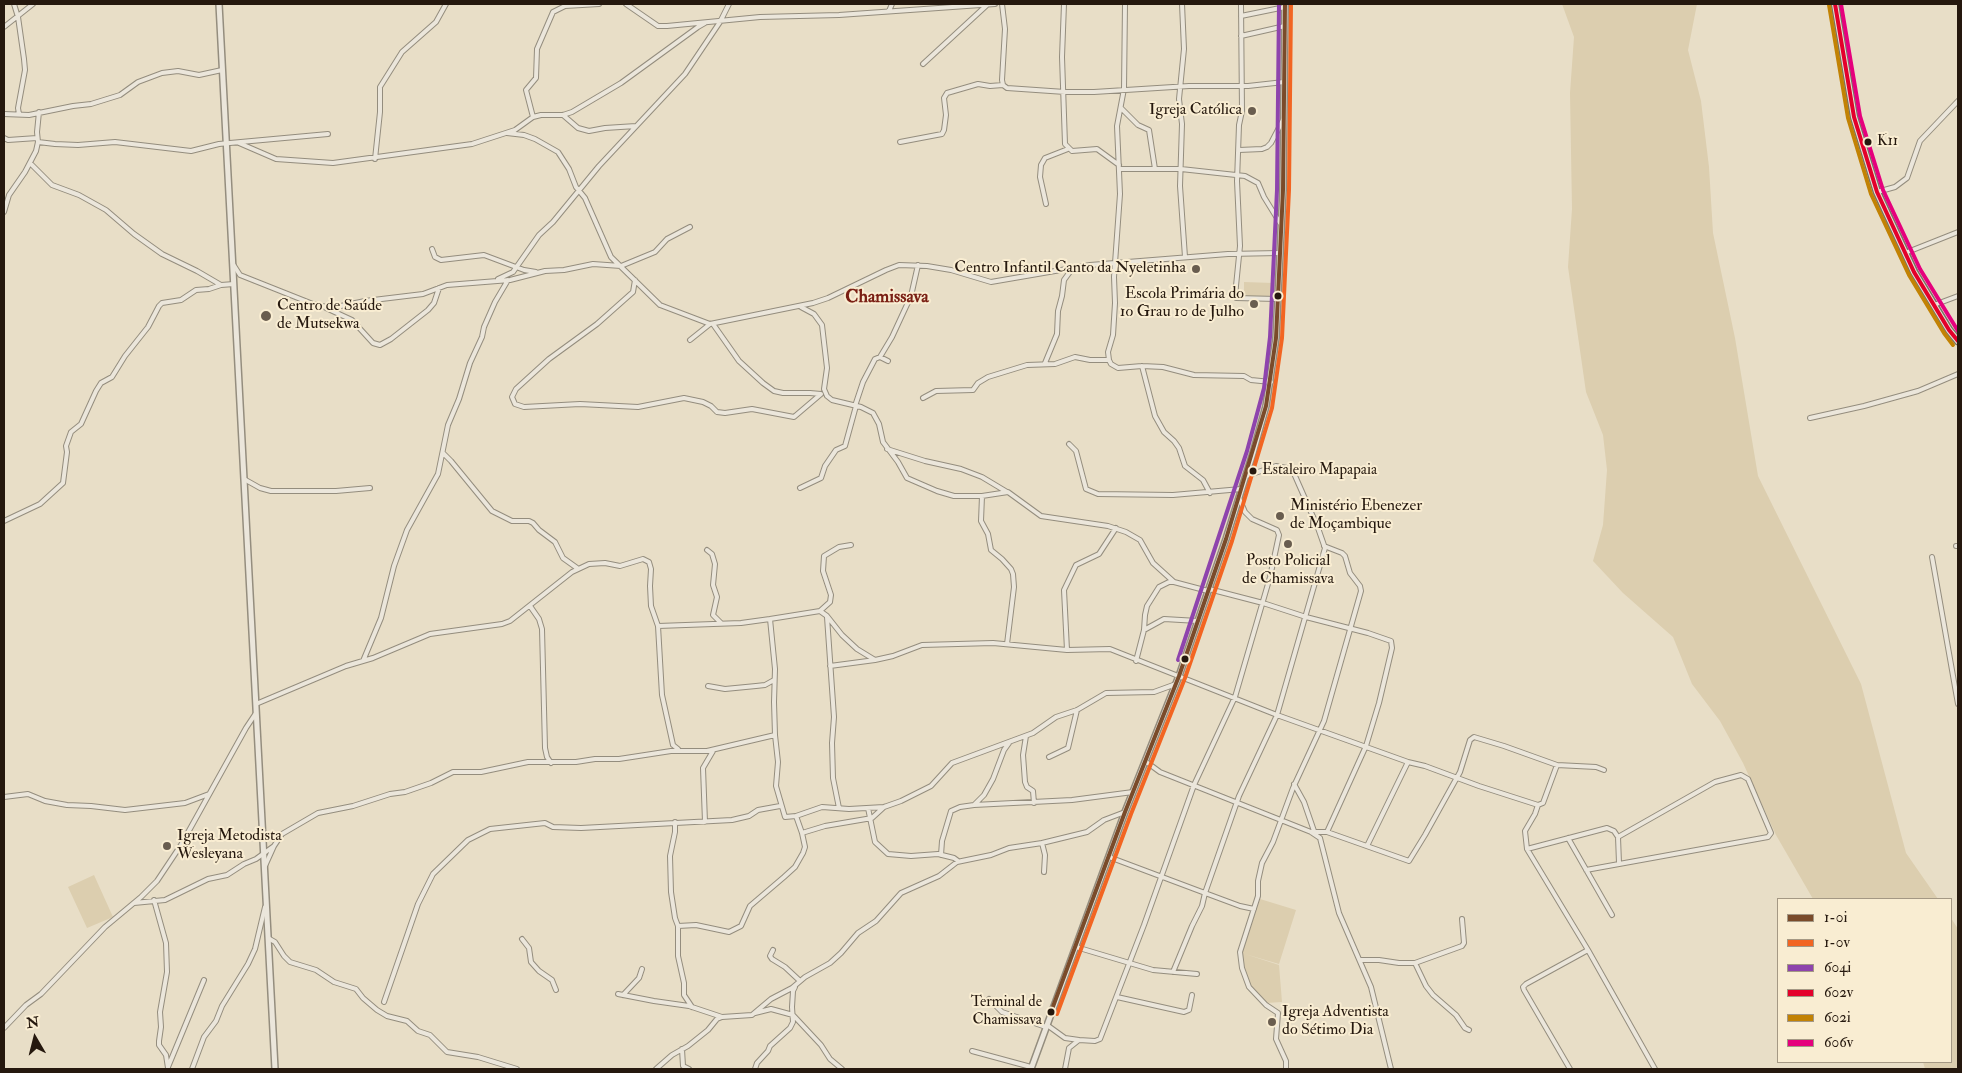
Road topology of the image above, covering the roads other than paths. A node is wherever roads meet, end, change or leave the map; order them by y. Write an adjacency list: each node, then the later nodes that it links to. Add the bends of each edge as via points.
1 (14, 4): 20 (street)
2 (34, 4): 20 (street)
3 (219, 4): 27 (street)
4 (446, 4): 54 (street, via 436,22 402,52 380,87)
5 (599, 4): 40 (street, via 565,6 554,12 537,49 536,78 526,90)
6 (626, 4): 22 (street, via 658,26)
7 (729, 4): 21 (street)
8 (892, 4): 18 (street)
9 (995, 4): 16 (street)
10 (1002, 4): 29 (street, via 1005,29)
11 (1064, 4): 33 (street)
12 (1125, 4): 32 (street)
13 (1182, 4): 31 (street, via 1184,49)
14 (1241, 4): 19 (street)
15 (1835, 4): 61 (highway, via 1854,117)
16 (987, 5): 18 (street); 26 (street)
17 (1285, 5): 19 (street); 23 (street)
18 (889, 11): 21 (street)
19 (1241, 16): 25 (street)
20 (18, 17): 24 (street); 38 (street, via 24,70)
21 (720, 22): 22 (street); 42 (street, via 685,74)
22 (706, 23): 39 (street, via 621,83)
23 (1286, 26): 25 (street); 28 (street)
24 (4, 27)
25 (1241, 36): 30 (street)
26 (923, 64)
27 (222, 70): 36 (street, via 199,75 162,72 114,97); 45 (street)
28 (1284, 82): 30 (street); 41 (street)
29 (1003, 85): 33 (street, via 1013,89); 48 (street, via 978,84 947,93 942,134)
30 (1241, 86): 31 (street); 53 (street)
31 (1180, 87): 32 (street); 57 (street)
32 (1124, 89): 33 (street); 35 (street)
33 (1064, 92): 52 (street, via 1065,144)
34 (1958, 101): 61 (street, via 1920,141 1907,178 1895,187)
35 (1122, 108): 56 (street, via 1117,126); 58 (street, via 1138,126 1149,130)
36 (40, 112): 38 (street); 47 (street)
37 (4, 114): 38 (street)
38 (19, 114)
39 (562, 115): 40 (street); 42 (street, via 589,132)
40 (533, 118): 43 (street)
41 (1283, 120): 53 (street, via 1266,147); 64 (street)
42 (636, 126): 60 (street)
43 (507, 133): 54 (street, via 472,144); 60 (street, via 535,139 558,152)
44 (328, 134): 49 (street)
45 (226, 135): 50 (street); 51 (street)
46 (4, 138): 47 (street)
47 (38, 140): 50 (street, via 70,144 114,142 190,151); 55 (street)
48 (900, 142)
49 (239, 143): 51 (street); 54 (street, via 276,159 333,163)
50 (219, 144): 51 (street)
51 (226, 144): 72 (street)
52 (1068, 149): 56 (street, via 1097,150); 62 (street, via 1051,154 1041,165 1040,177)
53 (1239, 150): 59 (street)
54 (375, 159)
55 (30, 163): 63 (street, via 9,195); 84 (street, via 52,185 79,194 106,210 162,254)
56 (1119, 167): 58 (street); 73 (street)
57 (1181, 168): 58 (street); 59 (street); 71 (street)
58 (1155, 169)
59 (1238, 174): 64 (street, via 1258,183); 69 (street)
60 (579, 190): 75 (street, via 611,257); 76 (street)
61 (1877, 192): 68 (highway)
62 (1046, 204)
63 (4, 212)
64 (1280, 223): 70 (street)
65 (690, 228): 75 (street, via 667,240 655,252)
66 (1958, 232): 68 (street)
67 (432, 249): 76 (street, via 435,257 441,260 480,255)
68 (1905, 253): 88 (highway)
69 (1239, 254): 70 (street); 71 (street); 87 (street, via 1235,298)
70 (1278, 254): 87 (street)
71 (1184, 257): 73 (street)
72 (232, 264): 79 (street); 83 (street)
73 (1116, 264): 77 (street); 95 (street, via 1114,326)
74 (918, 265): 77 (street, via 951,270 991,282); 89 (street, via 894,266 828,298); 94 (street, via 911,296)
75 (621, 266): 78 (street, via 593,264); 82 (street)
76 (516, 267): 78 (street); 80 (street, via 507,276)
77 (1072, 269): 97 (street, via 1064,280 1057,334)
78 (538, 273): 81 (street)
79 (240, 275): 83 (street); 90 (street)
80 (496, 280): 81 (street); 85 (street)
81 (508, 280): 108 (street, via 495,302 470,363 448,425)
82 (635, 280): 91 (street, via 660,305); 101 (street, via 633,292 516,389 512,398 515,404 524,407 580,404 638,407 684,398 703,402 717,412 752,409 794,417)
83 (233, 282): 84 (street); 110 (street)
84 (221, 285): 118 (street, via 196,290 181,300 159,306 112,377 101,384 81,424 71,432 66,446 63,483 40,504)
85 (440, 288): 90 (street, via 423,294); 90 (street, via 428,310 380,345 373,343 352,320)
86 (1958, 296): 88 (street)
87 (1277, 299): 100 (street)
88 (1934, 305): 93 (highway)
89 (799, 306): 91 (street); 102 (street, via 814,314 822,325)
90 (326, 308)
91 (711, 324): 92 (street); 101 (street, via 739,361 763,383 783,393)
92 (690, 340)
93 (1958, 341)
94 (880, 357): 96 (street); 104 (street, via 868,372)
95 (1109, 360): 97 (street, via 1075,357 1055,364); 98 (street, via 1118,368)
96 (888, 361)
97 (1045, 363): 103 (street, via 994,375 978,383 973,390 936,391)
98 (1142, 366): 100 (street, via 1163,367 1201,376 1244,376); 115 (street, via 1155,416 1179,448 1185,466 1203,480)
99 (1958, 374): 105 (street, via 1918,391)
100 (1271, 382): 109 (street)
101 (821, 394): 102 (street)
102 (826, 396): 104 (street)
103 (923, 398)
104 (856, 406): 107 (street, via 873,413); 112 (street, via 845,446 836,450 821,478)
105 (1810, 418)
106 (1069, 444): 115 (street, via 1076,451 1086,489 1093,493 1104,496)
107 (887, 449): 114 (street, via 961,469); 116 (street, via 909,480 946,494)
108 (443, 453): 124 (street, via 492,511 512,521 534,523 555,542 563,558); 140 (street, via 434,484 402,542 381,618)
109 (1246, 476): 113 (street); 121 (street, via 1276,466 1292,469)
110 (244, 479): 111 (street, via 271,492); 150 (street)
111 (370, 488)
112 (800, 488)
113 (1241, 489): 115 (street); 117 (street)
114 (1008, 492): 116 (street); 119 (street, via 1041,516)
115 (1210, 493)
116 (982, 496): 138 (street, via 981,521 991,550 1012,574 1014,587)
117 (1239, 498): 126 (street); 127 (street, via 1252,519 1279,534)
118 (4, 521)
119 (1116, 528): 125 (street, via 1137,537 1153,563); 139 (street, via 1099,554 1076,565 1064,590)
120 (851, 545): 129 (street, via 839,547 824,556 823,571 831,595 830,602)
121 (1324, 546): 131 (street); 136 (street, via 1342,552 1350,573 1361,588)
122 (707, 550): 134 (street, via 715,564 713,585 717,597 713,615)
123 (1932, 557): 149 (street)
124 (577, 568): 128 (street); 135 (street, via 598,563 620,566 643,559 650,562 651,606)
125 (1174, 582): 126 (street); 137 (street, via 1156,590 1146,610)
126 (1208, 590): 127 (street); 133 (street)
127 (1263, 603): 131 (street); 148 (street)
128 (530, 606): 140 (street, via 502,624 430,634); 163 (street, via 542,629 545,748)
129 (820, 611): 130 (street); 132 (street)
130 (827, 616): 141 (street, via 857,649); 143 (street)
131 (1306, 617): 136 (street); 153 (street)
132 (770, 619): 134 (street); 145 (street)
133 (1198, 621): 137 (street, via 1164,620); 144 (street)
134 (722, 623): 135 (street)
135 (658, 626): 159 (street, via 662,695 673,745)
136 (1349, 629): 154 (street); 158 (street, via 1392,641)
137 (1144, 630): 142 (street)
138 (1008, 644): 139 (street); 141 (street, via 922,645)
139 (1067, 650): 142 (street, via 1107,649)
140 (362, 660): 150 (street)
141 (875, 660): 143 (street)
142 (1136, 660): 144 (street)
143 (830, 666): 178 (street, via 834,717 833,778)
144 (1179, 676): 146 (street); 148 (street)
145 (774, 680): 147 (street, via 756,686); 155 (street)
146 (1176, 684): 151 (street, via 1154,692 1106,693); 162 (street)
147 (708, 686)
148 (1235, 698): 153 (street); 169 (street)
149 (1958, 702)
150 (256, 704): 152 (street)
151 (1077, 710): 156 (street, via 1056,717); 161 (street, via 1068,748)
152 (256, 713): 171 (street); 196 (street)
153 (1277, 715): 154 (street); 173 (street)
154 (1321, 730): 158 (street); 168 (street)
155 (775, 735): 160 (street); 177 (street, via 776,786)
156 (1026, 736): 157 (street); 174 (street, via 1023,756 1025,782 1033,790)
157 (1010, 741): 175 (street, via 990,786); 180 (street, via 952,763 931,786)
158 (1366, 746): 164 (street); 188 (street)
159 (680, 750): 160 (street); 163 (street, via 619,759)
160 (713, 751): 186 (street, via 703,768)
161 (1049, 757)
162 (1145, 761): 169 (street, via 1160,772); 170 (street)
163 (551, 762): 193 (street, via 528,762 481,772 453,772 406,792 318,813 282,834)
164 (1408, 762): 167 (street); 194 (street)
165 (1557, 765): 166 (street); 167 (street, via 1474,737 1470,740); 176 (street, via 1543,803)
166 (1604, 770)
167 (1457, 778): 176 (street); 194 (street, via 1409,862)
168 (1294, 784): 184 (street); 187 (street, via 1304,802)
169 (1194, 785): 173 (street); 205 (street)
170 (1133, 792): 174 (street); 181 (street)
171 (209, 794): 172 (street, via 185,803 125,810 67,805 30,794); 208 (street, via 169,864)
172 (4, 797)
173 (1237, 802): 184 (street); 206 (street)
174 (1034, 803): 175 (street)
175 (974, 805): 197 (street, via 956,807 951,811)
176 (1538, 805): 195 (street, via 1525,832)
177 (780, 806): 182 (street, via 785,817); 186 (street, via 758,810 741,819)
178 (839, 808): 179 (street); 182 (street, via 822,807)
179 (868, 808): 180 (street); 183 (street)
180 (884, 808): 183 (street)
181 (1126, 812): 192 (street, via 1104,820 1087,832); 199 (street)
182 (796, 816): 189 (street)
183 (870, 818): 189 (street); 197 (street, via 875,842 888,854)
184 (1280, 821): 187 (street); 210 (street, via 1259,873)
185 (674, 822): 186 (street); 213 (street, via 670,870); 234 (street, via 581,828 553,827 545,823 523,824 490,829 468,840 433,874 418,904)
186 (705, 822)
187 (1312, 832): 188 (street); 219 (street, via 1320,838 1339,913)
188 (1327, 832): 194 (street)
189 (802, 833): 213 (street, via 803,853 794,867 750,906 741,926 729,932 696,925)
190 (1618, 837): 191 (street, via 1607,828); 201 (street); 201 (street, via 1715,782 1741,775 1748,779 1771,833 1768,837)
191 (1568, 838): 195 (street); 203 (street)
192 (1042, 843): 200 (street); 204 (street)
193 (274, 846): 196 (street); 202 (street)
194 (1367, 846)
195 (1527, 849): 218 (street)
196 (264, 853): 198 (street); 202 (street)
197 (941, 855): 200 (street)
198 (258, 857): 202 (street); 207 (street, via 227,876 213,878 165,900)
199 (1109, 857): 205 (street); 216 (street)
200 (958, 861): 226 (street, via 939,876 901,893 876,921 858,933 838,957)
201 (1619, 863): 203 (street)
202 (264, 864): 209 (street)
203 (1586, 870): 211 (street)
204 (1044, 872)
205 (1161, 877): 206 (street); 220 (street)
206 (1205, 893): 210 (street); 223 (street)
207 (154, 900): 208 (street); 247 (street, via 166,943 167,972 159,1041 166,1055)
208 (134, 903): 240 (street, via 105,927)
209 (266, 905): 214 (street); 249 (street, via 255,949 204,1037)
210 (1254, 908): 257 (street, via 1240,952 1242,968 1253,992 1278,1013 1276,1039 1286,1061)
211 (1612, 916)
212 (1462, 919): 221 (street, via 1462,946)
213 (678, 926): 235 (street, via 678,956 684,995)
214 (268, 938): 250 (street); 251 (street, via 290,962 356,989 377,1010 408,1021 448,1052)
215 (522, 939): 228 (street, via 529,946 531,962 552,980)
216 (1076, 947): 220 (street); 239 (street)
217 (773, 950): 226 (street, via 772,959 785,966)
218 (1588, 950): 259 (street, via 1523,987); 260 (street)
219 (1360, 960): 221 (street); 258 (street, via 1371,988)
220 (1130, 963): 223 (street); 232 (street)
221 (1416, 963): 241 (street, via 1433,995)
222 (642, 969): 230 (street, via 639,978)
223 (1173, 972): 224 (street)
224 (1197, 974)
225 (204, 980): 247 (street)
226 (800, 981): 227 (street)
227 (796, 986): 236 (street, via 771,999); 237 (street)
228 (556, 990)
229 (618, 994): 230 (street)
230 (623, 995): 235 (street)
231 (1192, 995): 232 (street, via 1189,1010 1184,1012)
232 (1116, 996): 243 (street, via 1100,1039 1095,1042)
233 (989, 999): 239 (street, via 1002,1012)
234 (384, 1002)
235 (692, 1007): 238 (street)
236 (755, 1013): 237 (street, via 771,1009); 238 (street)
237 (792, 1015): 254 (street, via 790,1028 770,1046); 255 (street)
238 (722, 1017): 245 (street)
239 (1046, 1026): 242 (street); 248 (street)
240 (4, 1028)
241 (1469, 1030)
242 (1065, 1038): 243 (street); 244 (street)
243 (1079, 1040): 244 (street)
244 (1069, 1048): 256 (street)
245 (682, 1049): 252 (street); 253 (street, via 683,1066)
246 (972, 1051): 248 (street)
247 (167, 1068)
248 (1031, 1068)
249 (192, 1069)
250 (275, 1069)
251 (517, 1069)
252 (656, 1069)
253 (689, 1069)
254 (755, 1069)
255 (842, 1069)
256 (1065, 1069)
257 (1286, 1069)
258 (1391, 1069)
259 (1570, 1069)
260 (1655, 1069)

